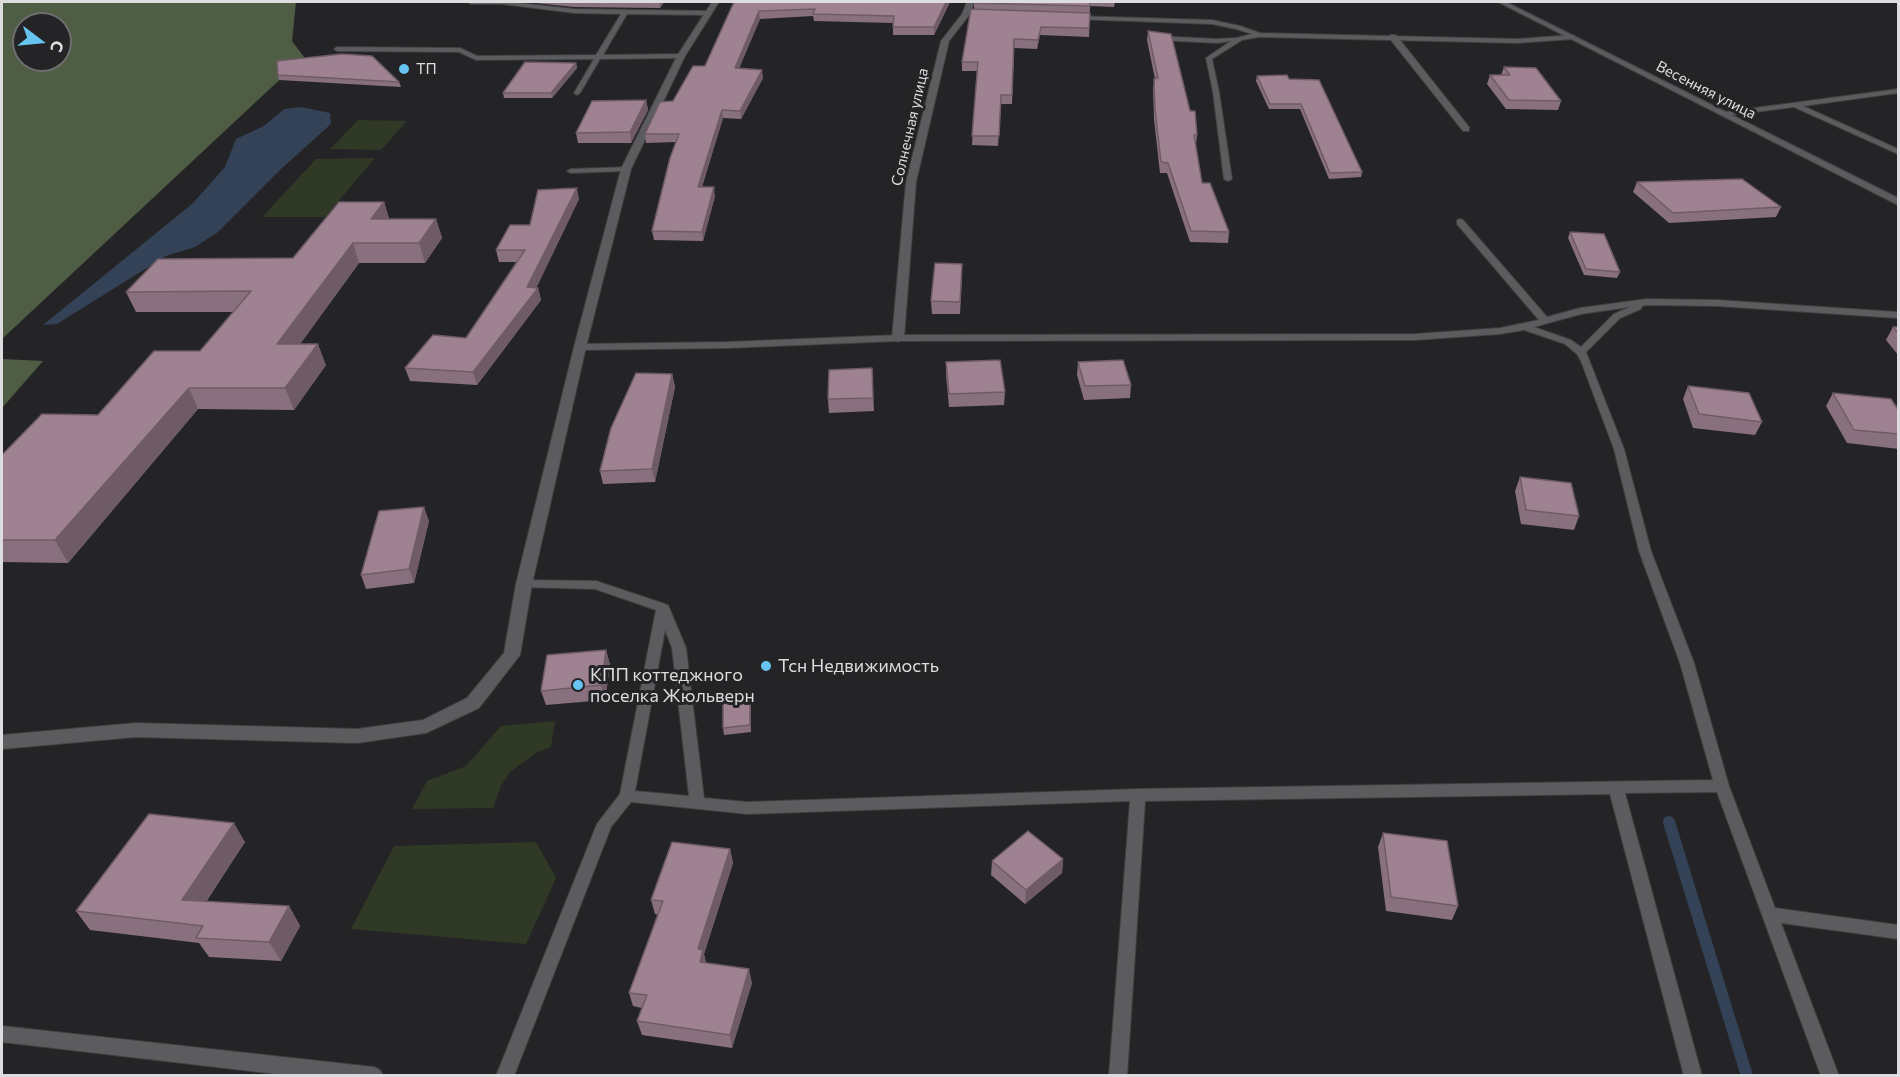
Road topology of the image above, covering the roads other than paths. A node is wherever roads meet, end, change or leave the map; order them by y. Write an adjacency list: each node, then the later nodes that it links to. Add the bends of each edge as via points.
1 (471, 2): 6 (lane)
2 (610, 2): 6 (lane)
3 (970, 2): 8 (street, Солнечная улица)
4 (1501, 2): 15 (street, Весенняя улица)
5 (711, 7): 7 (lane); 17 (street)
6 (605, 10): 7 (lane)
7 (624, 13): 18 (lane)
8 (966, 14): 9 (lane); 34 (street, Солнечная улица, via 945,42 911,182)
9 (977, 15)
10 (1068, 18): 11 (lane, via 1212,22)
11 (1259, 35): 12 (lane); 14 (lane)
12 (1393, 37): 15 (lane, via 1517,41); 23 (street)
13 (1151, 38): 14 (lane)
14 (1240, 38): 27 (lane, via 1209,58)
15 (1573, 38): 22 (street, Весенняя улица)
16 (337, 48): 18 (lane, via 460,50 476,58)
17 (681, 56): 18 (lane); 25 (street, via 653,106)
18 (596, 58): 20 (lane)
19 (1899, 91): 21 (lane)
20 (577, 93)
21 (1794, 105): 22 (lane); 24 (lane)
22 (1724, 114): 28 (street, Весенняя улица)
23 (1466, 129)
24 (1899, 152)
25 (626, 169): 26 (lane); 35 (street)
26 (571, 171)
27 (1228, 179)
28 (1899, 202)
29 (1460, 222): 32 (lane)
30 (1647, 302): 31 (lane); 32 (lane, via 1580,311); 36 (lane, via 1617,316)
31 (1899, 315)
32 (1545, 321): 33 (lane)
33 (1524, 327): 34 (lane, via 1415,337); 36 (lane, via 1568,342)
34 (898, 339): 35 (lane)
35 (580, 347): 37 (street)
36 (1581, 352): 40 (lane, via 1619,449 1645,551 1687,663)
37 (524, 584): 38 (lane, via 596,585); 39 (street, via 512,655 473,703 426,726 357,736 136,730)
38 (663, 608): 42 (lane); 44 (lane, via 680,648)
39 (2, 742)
40 (1722, 786): 41 (lane); 45 (lane)
41 (1616, 788): 43 (lane); 51 (lane)
42 (627, 795): 44 (lane); 49 (lane, via 606,824)
43 (1138, 795): 44 (lane, via 747,808); 50 (lane)
44 (697, 802)
45 (1770, 914): 46 (lane); 52 (lane)
46 (1899, 932)
47 (2, 1034): 48 (lane)
48 (374, 1076)
49 (505, 1076)
50 (1118, 1076)
51 (1693, 1076)
52 (1830, 1076)

